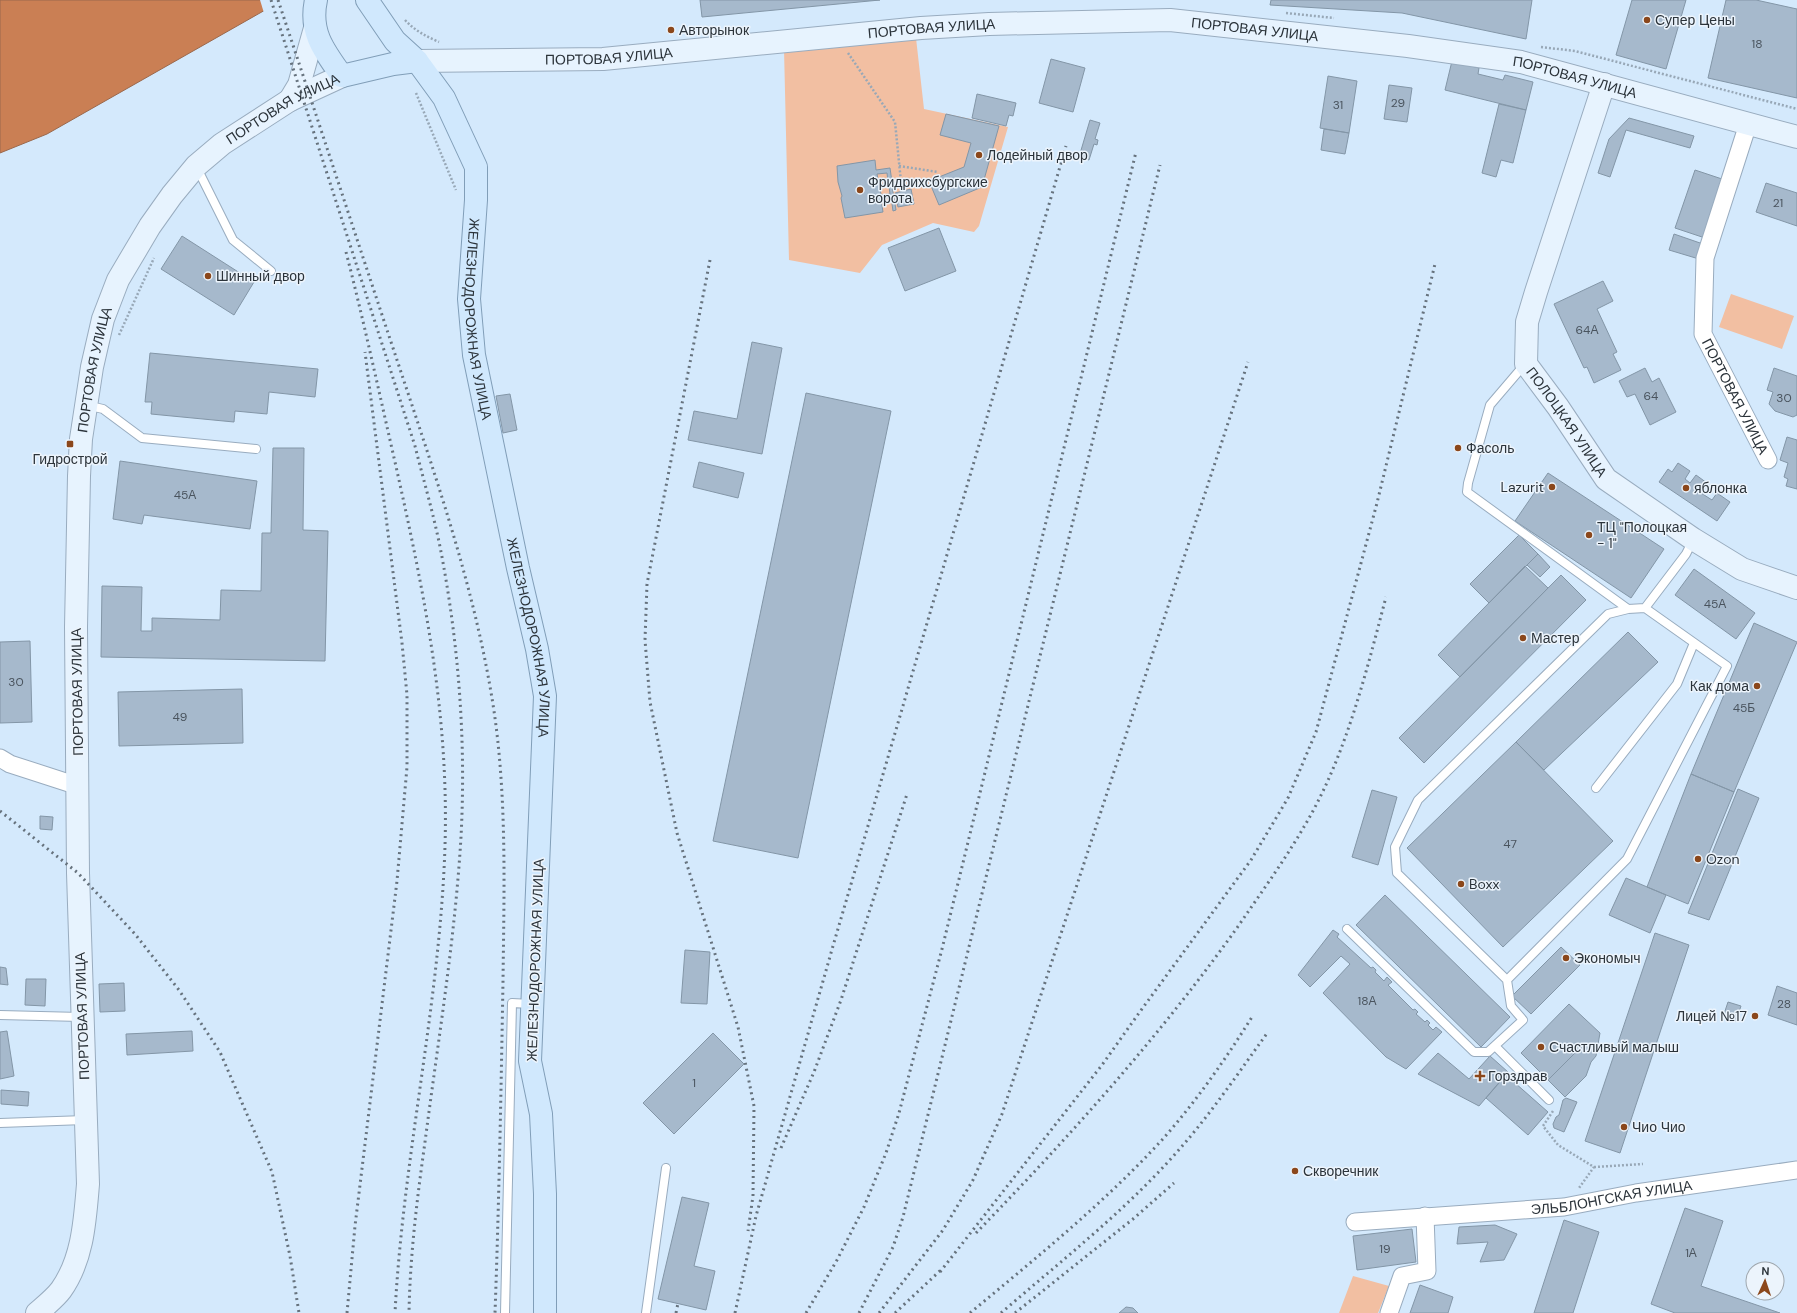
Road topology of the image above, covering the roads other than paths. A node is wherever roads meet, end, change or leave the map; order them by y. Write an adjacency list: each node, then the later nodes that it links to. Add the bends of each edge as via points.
1 (316, 0): 3 (main road, via 313,14)
2 (367, 0): 4 (main road, ЖЕЛЕЗНОДОРОЖНАЯ УЛИЦА, via 395,41)
3 (315, 28): 5 (main road, via 322,47); 7 (main road, via 299,85)
4 (417, 61): 5 (main road, ПОРТОВАЯ УЛИЦА); 6 (main road, ПОРТОВАЯ УЛИЦА, via 603,58 921,28 1170,20 1408,46 1521,62); 26 (main road, ЖЕЛЕЗНОДОРОЖНАЯ УЛИЦА, via 444,98 476,167 469,299 474,355 518,568 538,650 545,696)
5 (342, 76): 7 (main road, ПОРТОВАЯ УЛИЦА)
6 (1604, 84): 8 (main road, ПОРТОВАЯ УЛИЦА); 12 (main road, ПОЛОЦКАЯ УЛИЦА, via 1527,322)
7 (290, 100): 10 (main road, ПОРТОВАЯ УЛИЦА, via 222,144)
8 (1748, 124): 9 (main road, ПОРТОВАЯ УЛИЦА); 15 (street, ПОРТОВАЯ УЛИЦА, via 1705,258 1703,334)
9 (1797, 137)
10 (196, 166): 11 (lane, via 233,240); 13 (main road, ПОРТОВАЯ УЛИЦА, via 150,226 118,280 103,319)
11 (271, 272)
12 (1526, 364): 16 (main road, ПОЛОЦКАЯ УЛИЦА, via 1606,479); 19 (lane, via 1490,406 1467,492)
13 (85, 405): 14 (lane, via 103,409 142,438); 22 (main road, ПОРТОВАЯ УЛИЦА, via 78,516)
14 (256, 449)
15 (1768, 460)
16 (1694, 539): 17 (main road, ПОЛОЦКАЯ УЛИЦА, via 1742,569); 18 (lane, via 1686,554)
17 (1797, 588)
18 (1645, 608): 19 (lane); 20 (lane)
19 (1628, 609): 25 (lane, via 1608,614 1418,800 1395,847 1397,873)
20 (1694, 642): 23 (lane, via 1677,684); 25 (lane, via 1728,666 1627,859)
21 (0, 758): 22 (street, via 10,764)
22 (78, 786): 28 (main road, ПОРТОВАЯ УЛИЦА)
23 (1596, 788)
24 (1347, 929): 29 (lane, via 1474,1052 1488,1052)
25 (1507, 980): 29 (lane, via 1511,1006 1523,1020)
26 (531, 1004): 38 (lane, via 512,1003); 39 (main road, ЖЕЛЕЗНОДОРОЖНАЯ УЛИЦА, via 530,1062 541,1114 546,1194)
27 (0, 1015): 28 (lane)
28 (82, 1017): 31 (main road, ПОРТОВАЯ УЛИЦА)
29 (1495, 1046): 30 (lane)
30 (1549, 1100)
31 (86, 1120): 32 (lane); 37 (main road, ПОРТОВАЯ УЛИЦА, via 88,1184 77,1259 61,1290)
32 (0, 1124)
33 (666, 1168): 40 (lane)
34 (1797, 1170): 35 (street, ЭЛЬБЛОНГСКАЯ УЛИЦА, via 1636,1193 1564,1207)
35 (1425, 1216): 36 (street, ЭЛЬБЛОНГСКАЯ УЛИЦА); 41 (street, via 1427,1272 1402,1276)
36 (1355, 1222)
37 (37, 1313)
38 (505, 1313)
39 (545, 1313)
40 (646, 1313)
41 (1389, 1313)

